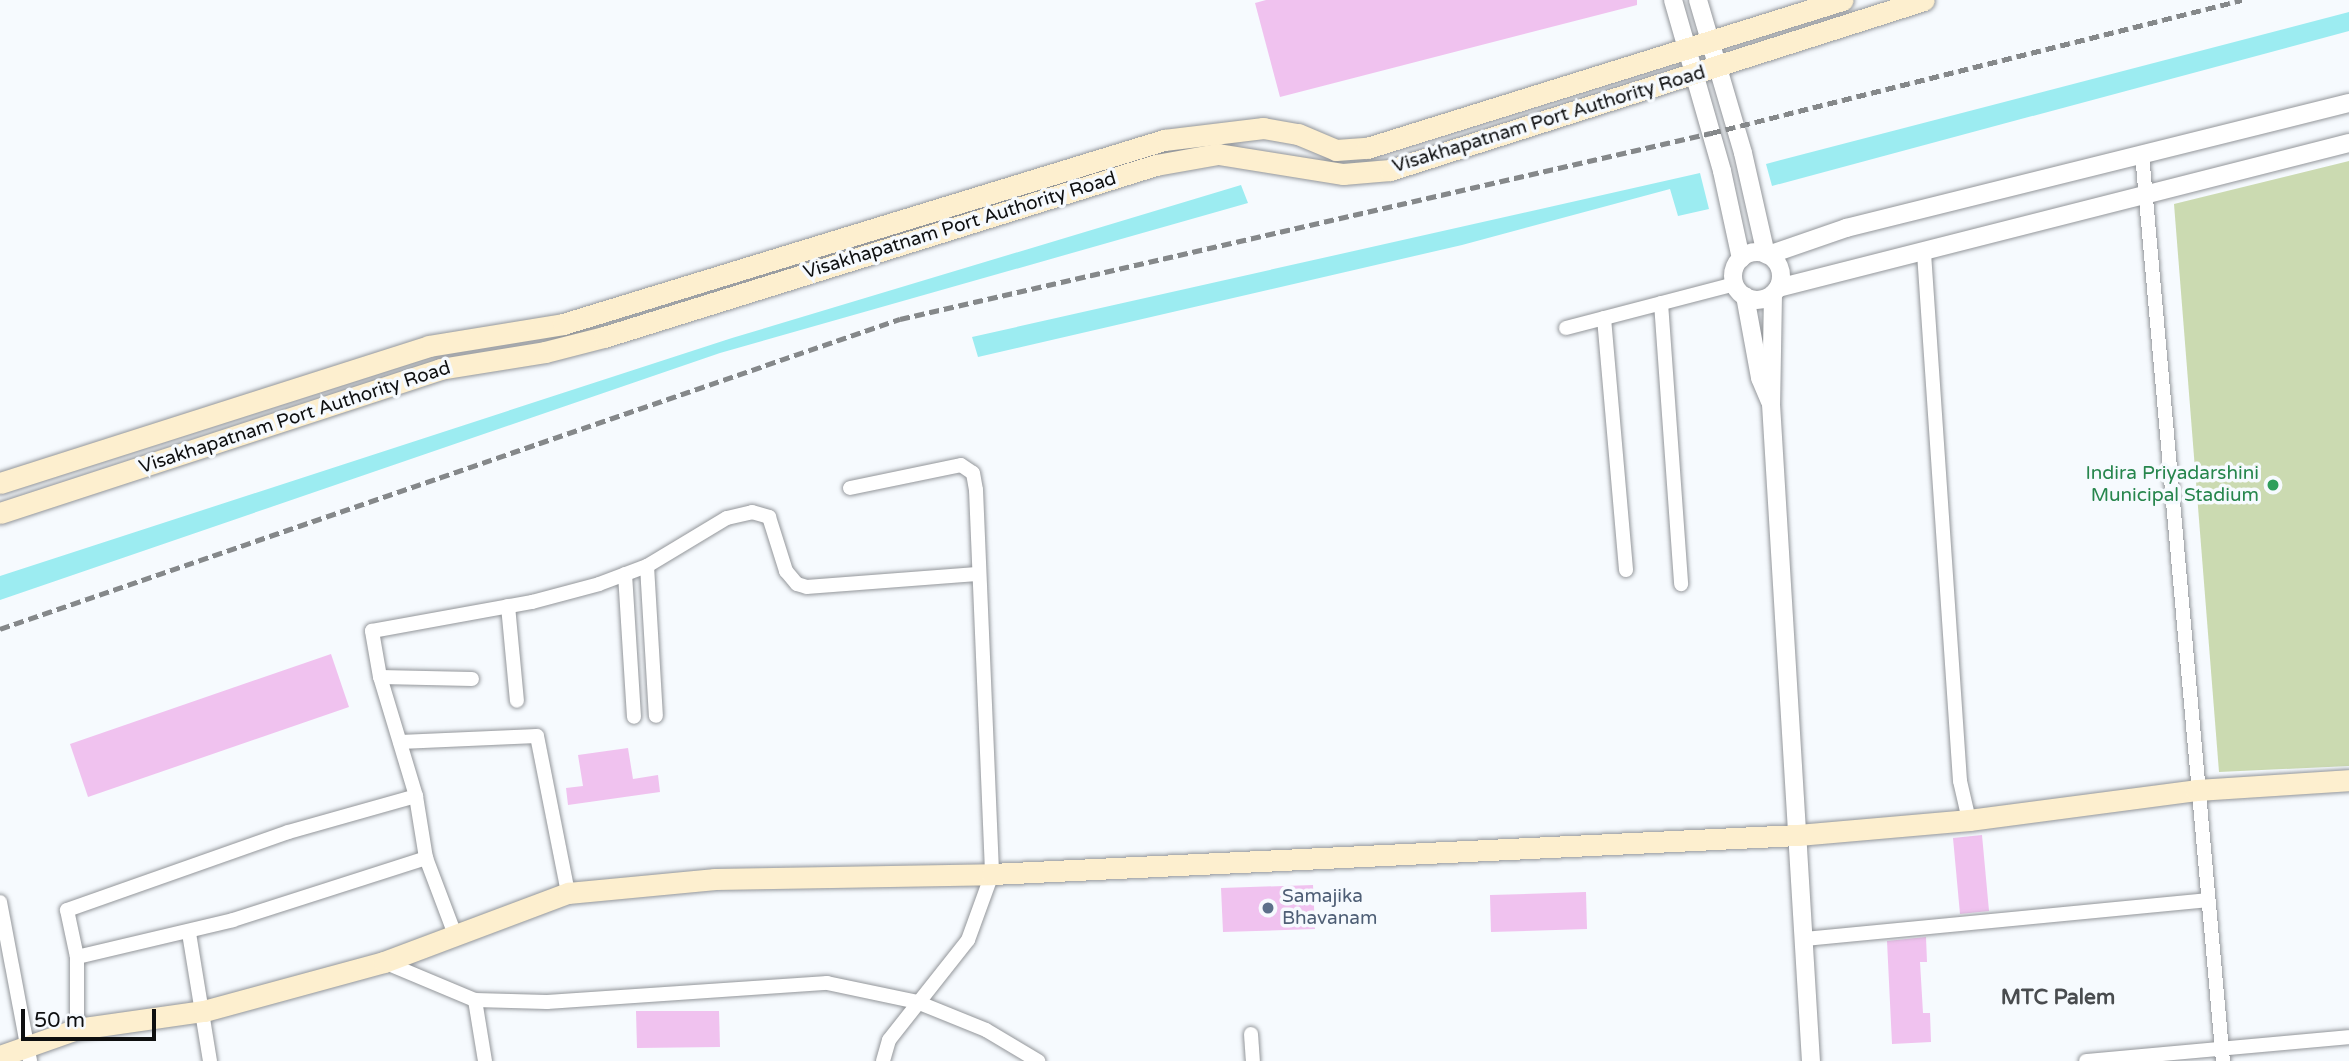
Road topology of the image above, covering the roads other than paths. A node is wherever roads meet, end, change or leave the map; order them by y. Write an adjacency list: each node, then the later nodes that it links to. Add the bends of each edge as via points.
1 (1673, 0): 6 (street)
2 (1698, 0): 5 (street)
3 (1843, 0): 5 (main road, Visakhapatnam Port Authority Road)
4 (1924, 0): 7 (main road, Visakhapatnam Port Authority Road)
5 (1710, 43): 6 (main road, Visakhapatnam Port Authority Road); 7 (street)
6 (1687, 50): 8 (street); 22 (main road, Visakhapatnam Port Authority Road, via 1350,151 1275,128 1164,140 563,324 429,346)
7 (1717, 67): 8 (main road, Visakhapatnam Port Authority Road); 14 (street)
8 (1694, 75): 15 (street); 24 (main road, Visakhapatnam Port Authority Road, via 1391,170 1343,174 1218,154 1156,165 579,344 440,369)
9 (2349, 103): 11 (street)
10 (2349, 143): 12 (street)
11 (2142, 154): 12 (street); 14 (street, via 1846,228)
12 (2146, 195): 13 (street); 38 (street)
13 (1924, 253): 17 (street); 40 (street, via 1960,781)
14 (1767, 254): 15 (street, via 1753,252); 17 (street, via 1781,273)
15 (1741, 259): 16 (street, via 1735,268)
16 (1740, 290): 17 (street, via 1759,300); 18 (street); 21 (street, via 1760,378)
17 (1775, 291): 21 (street)
18 (1661, 303): 19 (street); 29 (street)
19 (1604, 318): 20 (street); 26 (street)
20 (1566, 328)
21 (1772, 404): 41 (street)
22 (0, 483)
23 (850, 488): 28 (street, via 970,468 976,490)
24 (0, 513)
25 (647, 566): 27 (street); 28 (street, via 727,518 752,512 769,517 786,571 797,584); 34 (street)
26 (1626, 570)
27 (625, 574): 30 (street); 35 (street)
28 (977, 575): 43 (street)
29 (1681, 584)
30 (508, 606): 31 (street, via 372,631); 33 (street)
31 (380, 677): 32 (street); 36 (street)
32 (472, 679)
33 (517, 701)
34 (656, 716)
35 (634, 717)
36 (400, 742): 39 (street); 44 (street, via 537,736)
37 (2349, 780): 38 (main road)
38 (2196, 790): 40 (main road); 45 (street)
39 (416, 796): 42 (street); 50 (street, via 288,832 67,910)
40 (1969, 820): 41 (main road)
41 (1798, 835): 43 (main road); 49 (street)
42 (425, 858): 47 (street); 48 (street)
43 (992, 874): 44 (main road, via 715,879); 53 (street, via 968,940)
44 (568, 893): 47 (main road)
45 (2207, 900): 49 (street); 59 (street)
46 (0, 902): 58 (street)
47 (454, 932): 51 (main road)
48 (189, 933): 50 (street); 54 (street)
49 (1804, 939): 66 (street)
50 (76, 957): 55 (street)
51 (384, 962): 52 (street); 54 (main road)
52 (475, 1000): 53 (street, via 587,1000 827,983); 62 (street)
53 (917, 1002): 63 (street, via 889,1040); 64 (street, via 986,1030)
54 (204, 1011): 55 (main road); 61 (street)
55 (77, 1029): 58 (main road)
56 (1251, 1034): 65 (street)
57 (2349, 1037): 59 (street)
58 (28, 1054): 60 (main road)
59 (2222, 1055): 67 (street)
60 (0, 1056)
61 (210, 1061)
62 (485, 1061)
63 (883, 1061)
64 (1038, 1061)
65 (1253, 1061)
66 (1811, 1061)
67 (2086, 1061)

